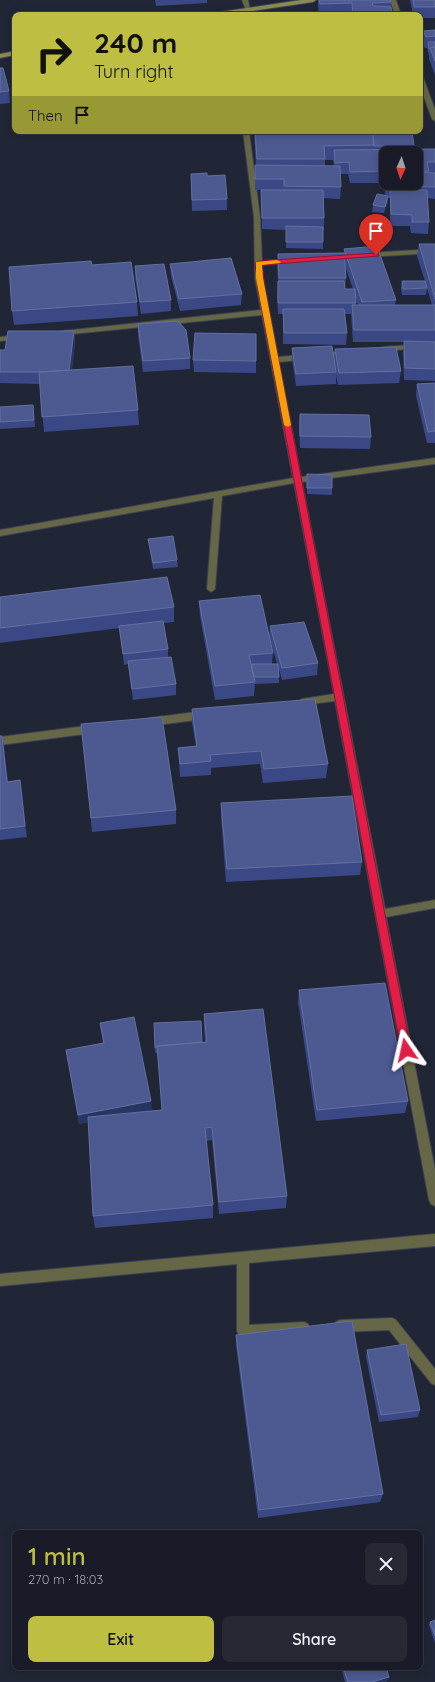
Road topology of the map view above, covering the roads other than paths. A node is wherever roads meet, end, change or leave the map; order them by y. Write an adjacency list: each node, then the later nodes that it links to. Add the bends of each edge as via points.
1 (245, 0): 4 (street)
2 (313, 0): 4 (main road)
3 (393, 0): 6 (street)
4 (248, 9): 5 (main road)
5 (235, 12)
6 (397, 12)
7 (12, 54): 8 (main road)
8 (0, 56)
9 (423, 85): 10 (street)
10 (435, 119)
11 (246, 134): 15 (street, via 257,217)
12 (435, 251): 13 (street)
13 (358, 256)
14 (297, 260): 15 (street)
15 (259, 263): 16 (street, via 259,278)
16 (266, 312): 17 (street); 23 (street)
17 (55, 334)
18 (31, 336): 19 (street)
19 (0, 339)
20 (435, 345): 21 (street)
21 (377, 350)
22 (354, 352): 23 (street)
23 (275, 360): 25 (street)
24 (435, 461): 25 (street)
25 (298, 480): 26 (street); 29 (street)
26 (218, 494): 27 (street); 28 (street)
27 (0, 533)
28 (211, 589)
29 (339, 697): 30 (street); 36 (street)
30 (292, 703)
31 (213, 714): 32 (street)
32 (142, 723)
33 (103, 728): 34 (street)
34 (0, 742)
35 (435, 904): 36 (street)
36 (380, 914): 37 (street)
37 (435, 1200)
38 (435, 1240): 39 (street)
39 (243, 1258): 40 (street); 42 (street, via 243,1331)
40 (0, 1280)
41 (329, 1327): 43 (street, via 392,1324)
42 (314, 1328)
43 (435, 1379)

